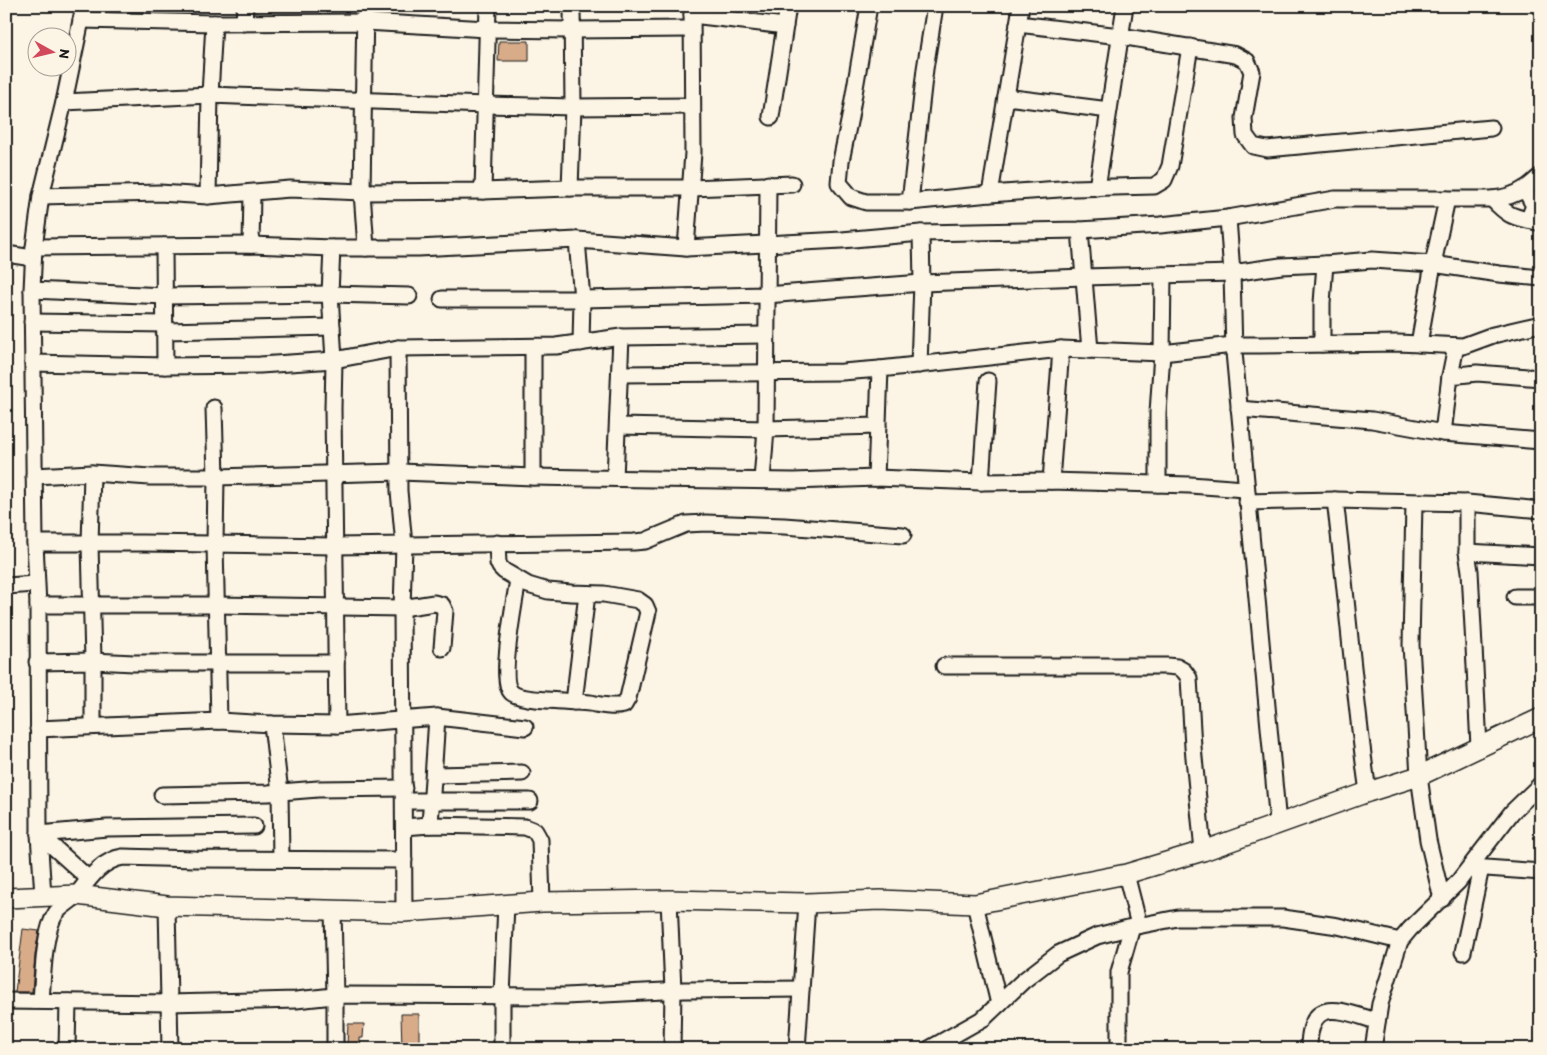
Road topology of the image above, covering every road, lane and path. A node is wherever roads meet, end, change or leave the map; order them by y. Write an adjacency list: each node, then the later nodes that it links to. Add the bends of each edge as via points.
1 (245, 6): 14 (street)
2 (365, 6): 12 (street)
3 (488, 6): 17 (street)
4 (572, 6): 18 (street)
5 (788, 6): 16 (street)
6 (869, 6): 46 (street, via 841,161 840,183 851,197 866,202)
7 (934, 6): 46 (street)
8 (1021, 6): 15 (street)
9 (1125, 6): 19 (street)
10 (82, 13): 13 (street); 24 (street)
11 (692, 17): 16 (street); 18 (street); 26 (street)
12 (365, 22): 14 (street); 17 (street); 23 (street)
13 (214, 23): 14 (street); 21 (street)
14 (244, 24)
15 (1018, 24): 19 (street); 22 (street)
16 (785, 26): 29 (street)
17 (487, 29): 18 (street); 25 (street)
18 (571, 30): 27 (street)
19 (1120, 36): 20 (street); 28 (street)
20 (1190, 47): 30 (street, via 1236,55 1246,61 1252,72 1244,118 1245,135 1253,146 1267,150); 36 (street, via 1170,166 1164,180 1154,186)
21 (210, 95): 23 (street); 24 (street); 43 (street)
22 (1006, 96): 28 (street); 41 (street)
23 (363, 101): 25 (street); 39 (street)
24 (64, 102): 42 (street)
25 (486, 105): 27 (street); 38 (street)
26 (692, 106): 27 (street); 35 (street)
27 (573, 107): 34 (street)
28 (1109, 110): 36 (street)
29 (771, 117)
30 (1491, 128)
31 (1541, 176): 37 (street)
32 (768, 184): 33 (street); 35 (street); 53 (street)
33 (792, 184)
34 (570, 188): 35 (street); 38 (street)
35 (691, 188): 58 (street)
36 (1097, 188): 41 (street)
37 (1526, 189): 45 (street, via 1515,195); 47 (street)
38 (483, 191): 39 (street)
39 (362, 192): 40 (street, via 290,189); 57 (street)
40 (252, 193): 43 (street); 54 (street)
41 (990, 194): 46 (street)
42 (41, 196): 43 (street, via 160,193); 59 (street)
43 (208, 196)
44 (1447, 199): 45 (street); 48 (street, via 1335,200); 62 (street)
45 (1492, 199): 49 (street, via 1510,216)
46 (910, 202)
47 (1537, 206): 49 (street)
48 (1228, 218): 50 (street); 63 (street)
49 (1534, 221)
50 (1080, 230): 51 (street); 65 (street)
51 (922, 233): 53 (street); 67 (street)
52 (577, 240): 57 (street); 58 (street); 74 (street)
53 (767, 244): 58 (street); 70 (street)
54 (251, 245): 55 (street); 56 (street)
55 (164, 246): 59 (street); 71 (street)
56 (332, 248): 57 (street); 69 (street)
57 (366, 248)
58 (686, 248)
59 (34, 252): 60 (street); 68 (street)
60 (6, 254)
61 (1325, 264): 62 (street, via 1372,260); 63 (street); 82 (street)
62 (1433, 264): 66 (street); 83 (street)
63 (1232, 273): 64 (street); 84 (street)
64 (1163, 275): 65 (street); 90 (street)
65 (1084, 276): 67 (street); 89 (street)
66 (1541, 278)
67 (922, 283): 70 (street); 93 (street)
68 (32, 290): 71 (street); 75 (street)
69 (330, 294): 71 (street); 72 (street); 78 (street)
70 (766, 294): 74 (street); 79 (street)
71 (164, 296): 77 (street)
72 (409, 296)
73 (442, 299): 74 (street)
74 (582, 299): 81 (street)
75 (32, 322): 77 (street); 92 (street)
76 (1541, 324): 85 (street)
77 (165, 327): 78 (street); 94 (street)
78 (332, 327): 91 (street)
79 (766, 335): 80 (street); 96 (street)
80 (622, 337): 81 (street); 97 (street)
81 (581, 343): 86 (street)
82 (1322, 344): 83 (street); 84 (street)
83 (1419, 344): 85 (street)
84 (1233, 345): 90 (street); 102 (street)
85 (1456, 346): 98 (street)
86 (534, 347): 87 (street); 113 (street)
87 (398, 348): 91 (street); 108 (street)
88 (1061, 349): 89 (street); 93 (street); 117 (street)
89 (1090, 350): 90 (street)
90 (1162, 353): 119 (street)
91 (334, 360): 94 (street); 110 (street)
92 (33, 363): 94 (street); 111 (street)
93 (919, 365): 95 (street)
94 (165, 366)
95 (880, 369): 96 (street); 104 (street)
96 (766, 373): 97 (street); 105 (street)
97 (620, 374): 103 (street)
98 (1450, 376): 99 (street, via 1477,373); 106 (street)
99 (1541, 378)
100 (988, 381): 118 (street)
101 (214, 408): 112 (street)
102 (1239, 409): 106 (street, via 1372,420); 120 (street)
103 (618, 426): 105 (street); 114 (street)
104 (878, 426): 105 (street); 115 (street)
105 (766, 429): 116 (street)
106 (1443, 433): 107 (street)
107 (1541, 441)
108 (399, 472): 110 (street); 113 (street); 130 (street)
109 (92, 473): 111 (street); 112 (street); 128 (street)
110 (335, 473): 112 (street); 131 (street)
111 (34, 476): 126 (street)
112 (216, 477): 129 (street)
113 (533, 477): 114 (street)
114 (615, 478): 116 (street)
115 (876, 478): 116 (street); 118 (street)
116 (762, 480)
117 (1051, 481): 118 (street); 119 (street)
118 (981, 482)
119 (1158, 484): 120 (street)
120 (1246, 495): 121 (street); 172 (street)
121 (1335, 500): 122 (street); 167 (street)
122 (1414, 503): 123 (street); 164 (street, via 1411,645)
123 (1467, 504): 124 (street); 132 (street)
124 (1541, 510)
125 (903, 534): 127 (street, via 706,523 686,524 634,542)
126 (35, 543): 128 (street); 135 (street)
127 (497, 543): 130 (street); 134 (street, via 500,567)
128 (90, 544): 129 (street); 141 (street)
129 (215, 545): 131 (street); 142 (street)
130 (404, 545): 131 (street); 144 (street)
131 (335, 546): 143 (street)
132 (1467, 552): 133 (street); 161 (street)
133 (1541, 556)
134 (518, 580): 137 (street, via 548,590); 151 (street, via 506,663 509,691 514,695)
135 (36, 584): 136 (street); 140 (street)
136 (6, 586)
137 (586, 594): 151 (street); 151 (street, via 638,600 648,612 624,706)
138 (1515, 597): 139 (street)
139 (1541, 597)
140 (38, 605): 141 (street); 147 (street)
141 (92, 605): 142 (street); 146 (street)
142 (217, 605): 143 (street); 149 (street)
143 (336, 608): 144 (street); 148 (street)
144 (402, 608): 145 (street, via 434,603 442,605 445,611); 154 (street)
145 (442, 648)
146 (93, 661): 147 (street); 149 (street); 158 (street)
147 (37, 662): 160 (street)
148 (336, 663): 149 (street); 157 (street)
149 (218, 664): 155 (street)
150 (944, 666): 177 (street, via 1167,666 1184,671 1189,678 1191,692 1192,747)
151 (574, 702)
152 (437, 717): 154 (street); 159 (street); 163 (street)
153 (1541, 718): 161 (main road)
154 (404, 719): 157 (street); 168 (street)
155 (219, 722): 156 (street); 158 (street)
156 (272, 724): 157 (street); 166 (street)
157 (337, 725)
158 (93, 726): 160 (street)
159 (525, 727)
160 (38, 729): 176 (street)
161 (1479, 747): 164 (main road)
162 (522, 773): 163 (street)
163 (434, 775): 171 (street)
164 (1420, 776): 167 (main road); 187 (street, via 1428,840)
165 (1541, 784): 180 (street, via 1512,812)
166 (280, 792): 168 (street, via 318,788); 169 (street); 178 (street)
167 (1368, 792): 172 (main road)
168 (404, 794): 171 (street); 175 (street)
169 (162, 795)
170 (530, 801): 171 (street)
171 (432, 802): 173 (street)
172 (1278, 824): 177 (main road)
173 (430, 825): 175 (street); 189 (street, via 525,827 535,831 540,840)
174 (254, 826): 176 (street, via 107,828)
175 (404, 826): 179 (street)
176 (39, 834): 183 (street); 185 (street)
177 (1203, 850): 182 (main road)
178 (281, 859): 179 (street); 183 (street, via 123,857 113,859)
179 (404, 860): 195 (street)
180 (1475, 867): 181 (street); 187 (street); 198 (street)
181 (1541, 872)
182 (1126, 874): 192 (main road); 196 (street)
183 (89, 879): 184 (street)
184 (77, 895): 185 (main road); 193 (main road); 204 (street, via 56,913 49,930)
185 (42, 896): 186 (main road)
186 (6, 898)
187 (1442, 899): 197 (street)
188 (669, 900): 189 (main road); 190 (main road); 200 (street)
189 (542, 902): 191 (main road)
190 (807, 903): 192 (main road, via 880,900); 199 (street)
191 (506, 904): 195 (main road); 202 (street)
192 (975, 904): 207 (street)
193 (168, 906): 194 (main road); 206 (street)
194 (333, 910): 195 (main road); 201 (street)
195 (404, 912)
196 (1136, 926): 197 (street, via 1178,918 1283,918 1338,926); 207 (street, via 1096,936 1058,954); 216 (street, via 1119,972)
197 (1400, 941): 208 (street, via 1380,1004)
198 (1463, 952)
199 (801, 989): 200 (street); 214 (street)
200 (673, 990): 202 (street); 213 (street)
201 (335, 996): 202 (street); 206 (street); 211 (street)
202 (502, 996): 212 (street)
203 (6, 1001): 204 (street)
204 (41, 1001): 205 (street)
205 (68, 1002): 206 (street); 209 (street)
206 (169, 1003): 210 (street)
207 (999, 1004): 215 (street, via 984,1018)
208 (1378, 1021): 217 (street, via 1329,1010 1313,1020); 218 (street)
209 (67, 1049)
210 (170, 1049)
211 (334, 1049)
212 (502, 1049)
213 (672, 1049)
214 (797, 1049)
215 (929, 1049)
216 (1119, 1049)
217 (1308, 1049)
218 (1373, 1049)

